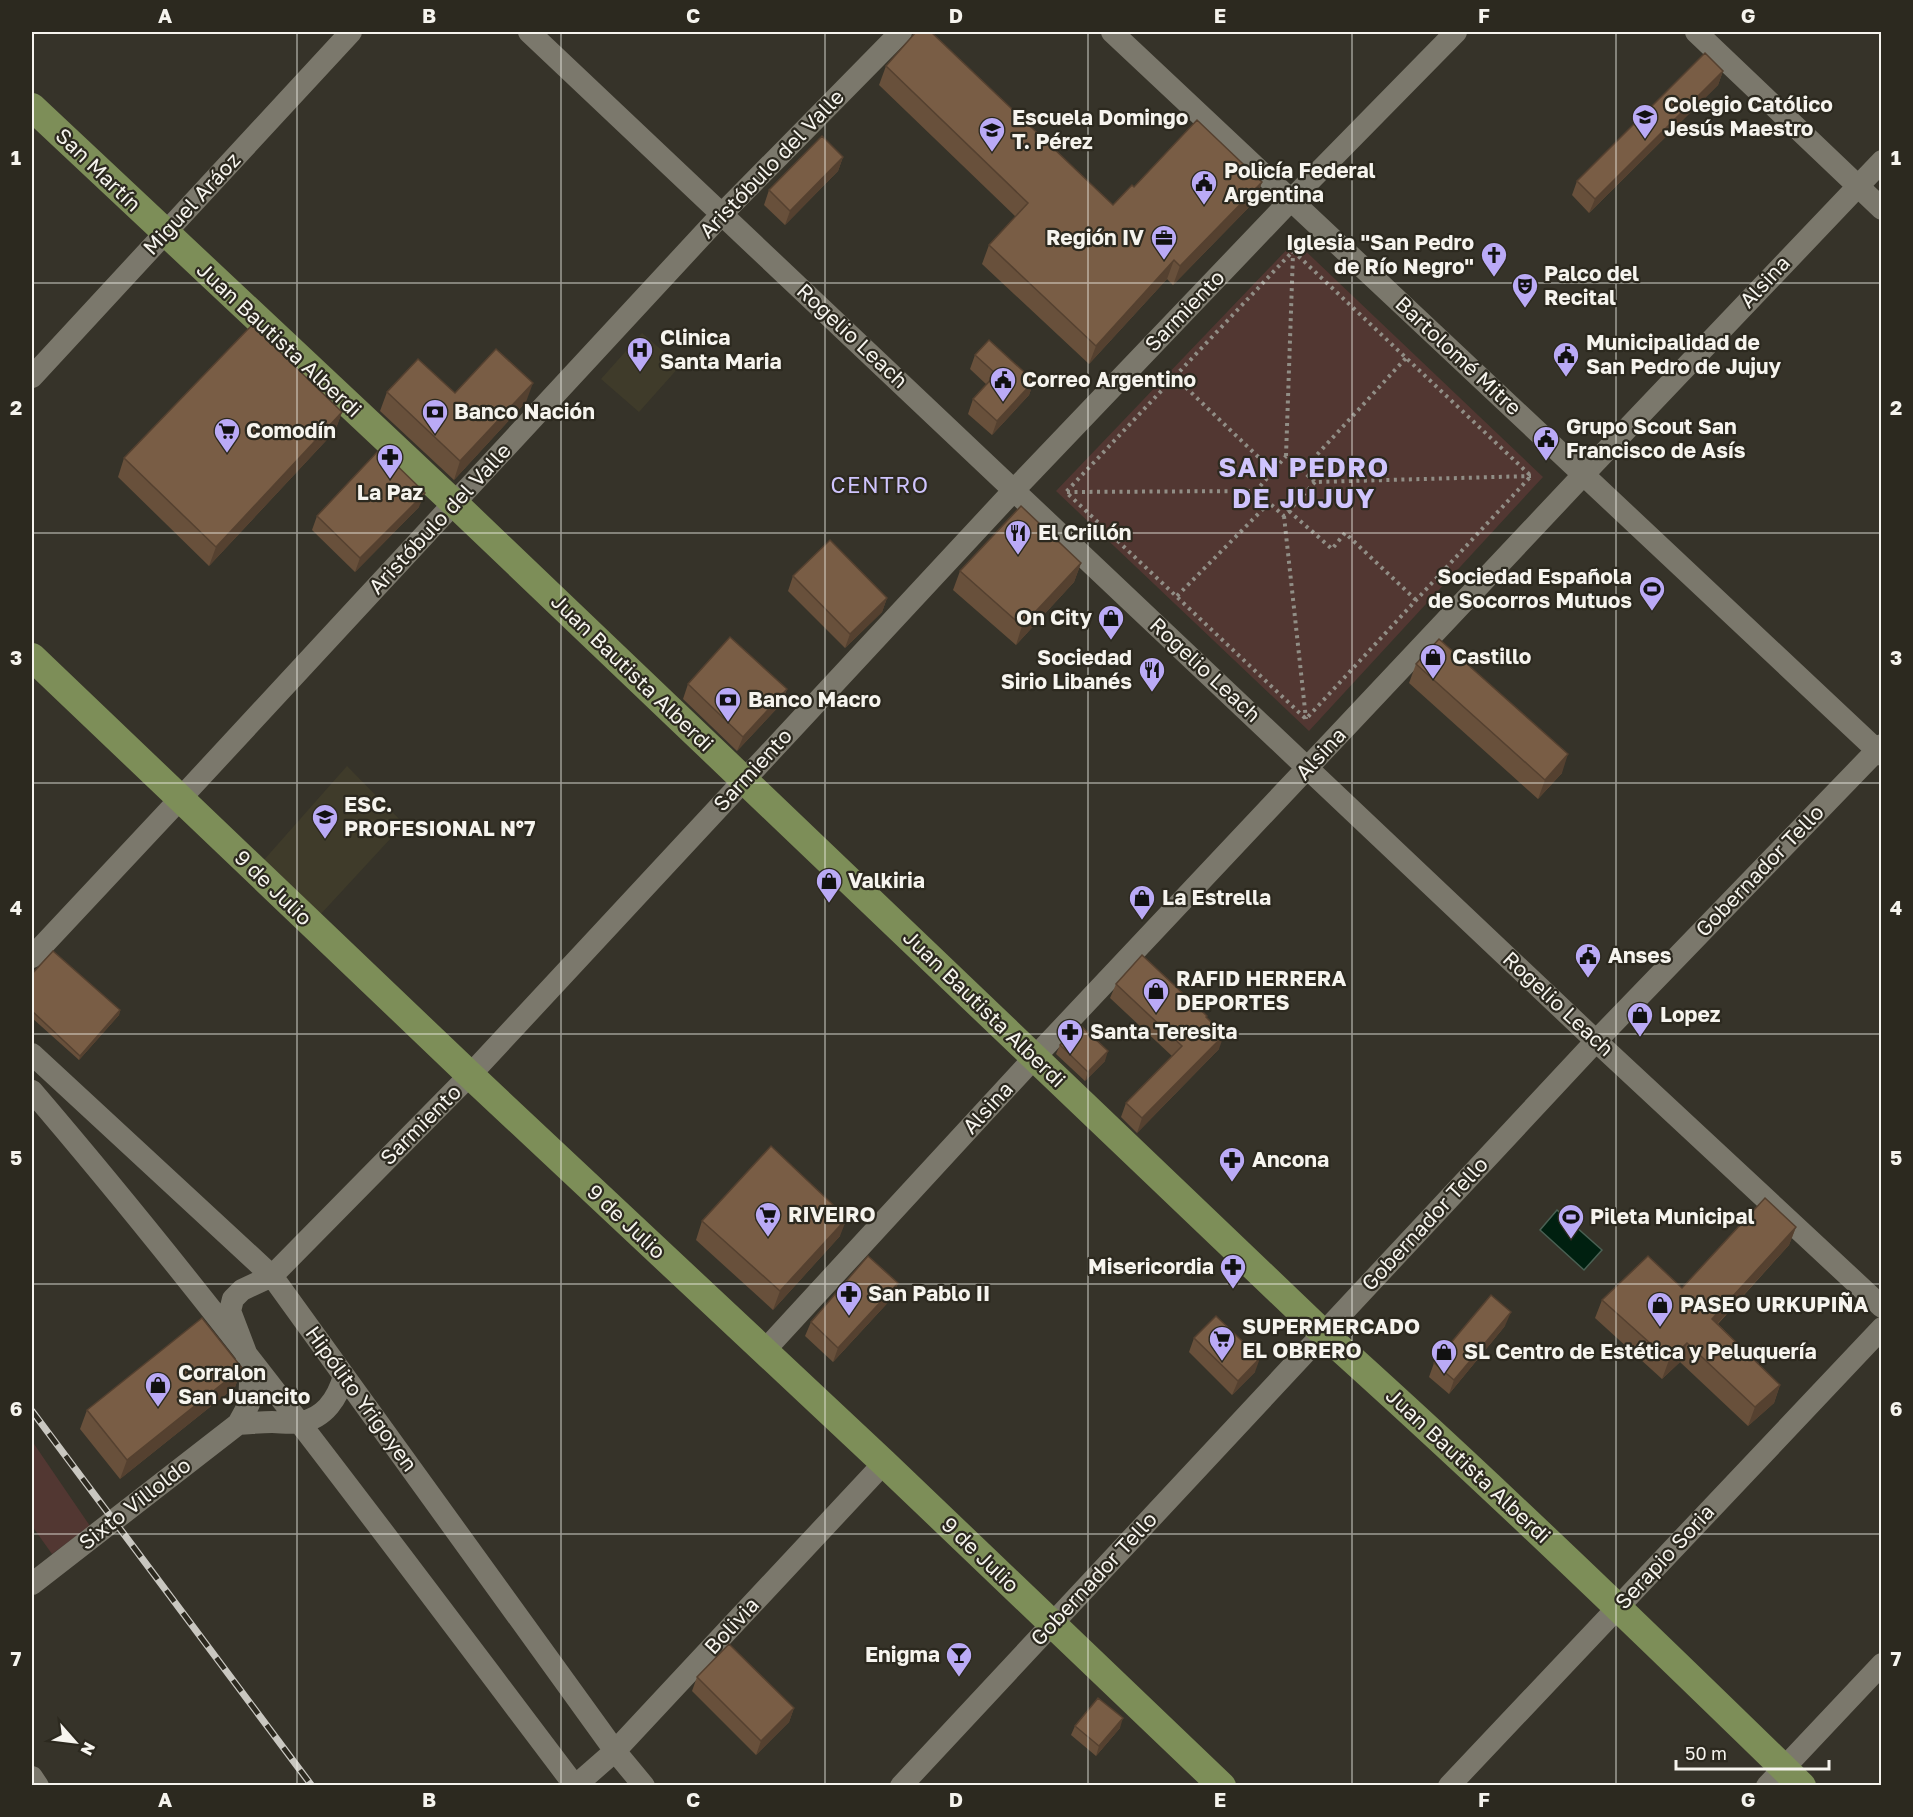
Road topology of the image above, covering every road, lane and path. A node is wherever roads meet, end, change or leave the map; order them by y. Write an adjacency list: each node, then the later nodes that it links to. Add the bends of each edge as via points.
1 (351, 32): 13 (street, Miguel Aráoz)
2 (529, 32): 12 (street, Rogelio Leach)
3 (901, 32): 12 (street, Aristóbulo del Valle)
4 (1112, 32): 10 (street, Bartolomé Mitre)
5 (1456, 32): 10 (street, Sarmiento)
6 (1696, 32): 9 (street)
7 (32, 107): 13 (main road, San Martín)
8 (1881, 160): 9 (street, Alsina)
9 (1857, 186): 11 (street); 21 (street, Alsina)
10 (1292, 199): 21 (street, Bartolomé Mitre); 24 (street, Sarmiento)
11 (1881, 209)
12 (722, 214): 24 (street, Rogelio Leach); 28 (street, Aristóbulo del Valle)
13 (165, 233): 16 (street, Miguel Aráoz); 28 (main road, Juan Bautista Alberdi)
14 (1293, 251): 15 (path); 17 (path); 18 (path)
15 (1406, 358): 20 (path); 22 (path)
16 (32, 376)
17 (1175, 377): 19 (path); 26 (path)
18 (1287, 456): 19 (path); 20 (path)
19 (1273, 471): 25 (path)
20 (1302, 471): 23 (path)
21 (1584, 474): 35 (street, Bartolomé Mitre); 36 (street, Alsina)
22 (1532, 476): 23 (path); 32 (path)
23 (1315, 482): 29 (path)
24 (1015, 489): 36 (street, Rogelio Leach); 37 (street, Sarmiento)
25 (1256, 491): 26 (path); 27 (path)
26 (1066, 492): 31 (path)
27 (1270, 502): 30 (path); 31 (path)
28 (454, 503): 37 (main road, Juan Bautista Alberdi); 38 (street, Aristóbulo del Valle)
29 (1289, 511): 30 (path); 32 (path, via 1332,549 1345,533)
30 (1284, 516): 34 (path)
31 (1177, 597): 34 (path)
32 (1416, 600): 34 (path)
33 (32, 657): 38 (main road, 9 de Julio)
34 (1306, 718)
35 (1880, 751): 40 (street, Gobernador Tello)
36 (1308, 768): 40 (street, Rogelio Leach); 42 (street, Alsina)
37 (744, 780): 42 (main road, Juan Bautista Alberdi); 43 (street, Sarmiento)
38 (180, 799): 39 (street, Aristóbulo del Valle); 43 (main road, 9 de Julio)
39 (32, 957)
40 (1596, 1041): 46 (street, Rogelio Leach); 48 (street, Gobernador Tello)
41 (32, 1054): 45 (street, Hipólito Yrigoyen)
42 (1034, 1058): 48 (main road, Juan Bautista Alberdi); 49 (street, Alsina)
43 (470, 1075): 45 (street, Sarmiento); 49 (main road, 9 de Julio)
44 (32, 1091): 50 (street)
45 (272, 1276): 50 (street, Sarmiento, via 242,1290 233,1299 230,1311); 51 (street, Hipólito Yrigoyen)
46 (1881, 1307)
47 (1881, 1328): 56 (street, Serapio Soria)
48 (1323, 1333): 56 (main road, Juan Bautista Alberdi); 57 (street, Gobernador Tello)
49 (764, 1351): 54 (main road, 9 de Julio)
50 (246, 1353): 52 (street); 53 (street, Sarmiento, via 249,1404)
51 (344, 1376): 52 (street, via 331,1404 317,1418); 59 (street, Hipólito Yrigoyen)
52 (300, 1422): 53 (street); 63 (street)
53 (238, 1424): 55 (street, Sixto Villoldo)
54 (884, 1463): 57 (main road, 9 de Julio); 59 (street, Bolivia)
55 (36, 1571)
56 (1618, 1606): 61 (main road, Juan Bautista Alberdi); 67 (street, Serapio Soria)
57 (1051, 1624): 65 (street, Gobernador Tello); 66 (main road, 9 de Julio)
58 (1881, 1664): 61 (street)
59 (615, 1751): 63 (street, Bolivia); 64 (street, Hipólito Yrigoyen)
60 (32, 1777): 62 (street)
61 (1784, 1780)
62 (38, 1785)
63 (575, 1785)
64 (644, 1785)
65 (901, 1785)
66 (1222, 1785)
67 (1449, 1785)

